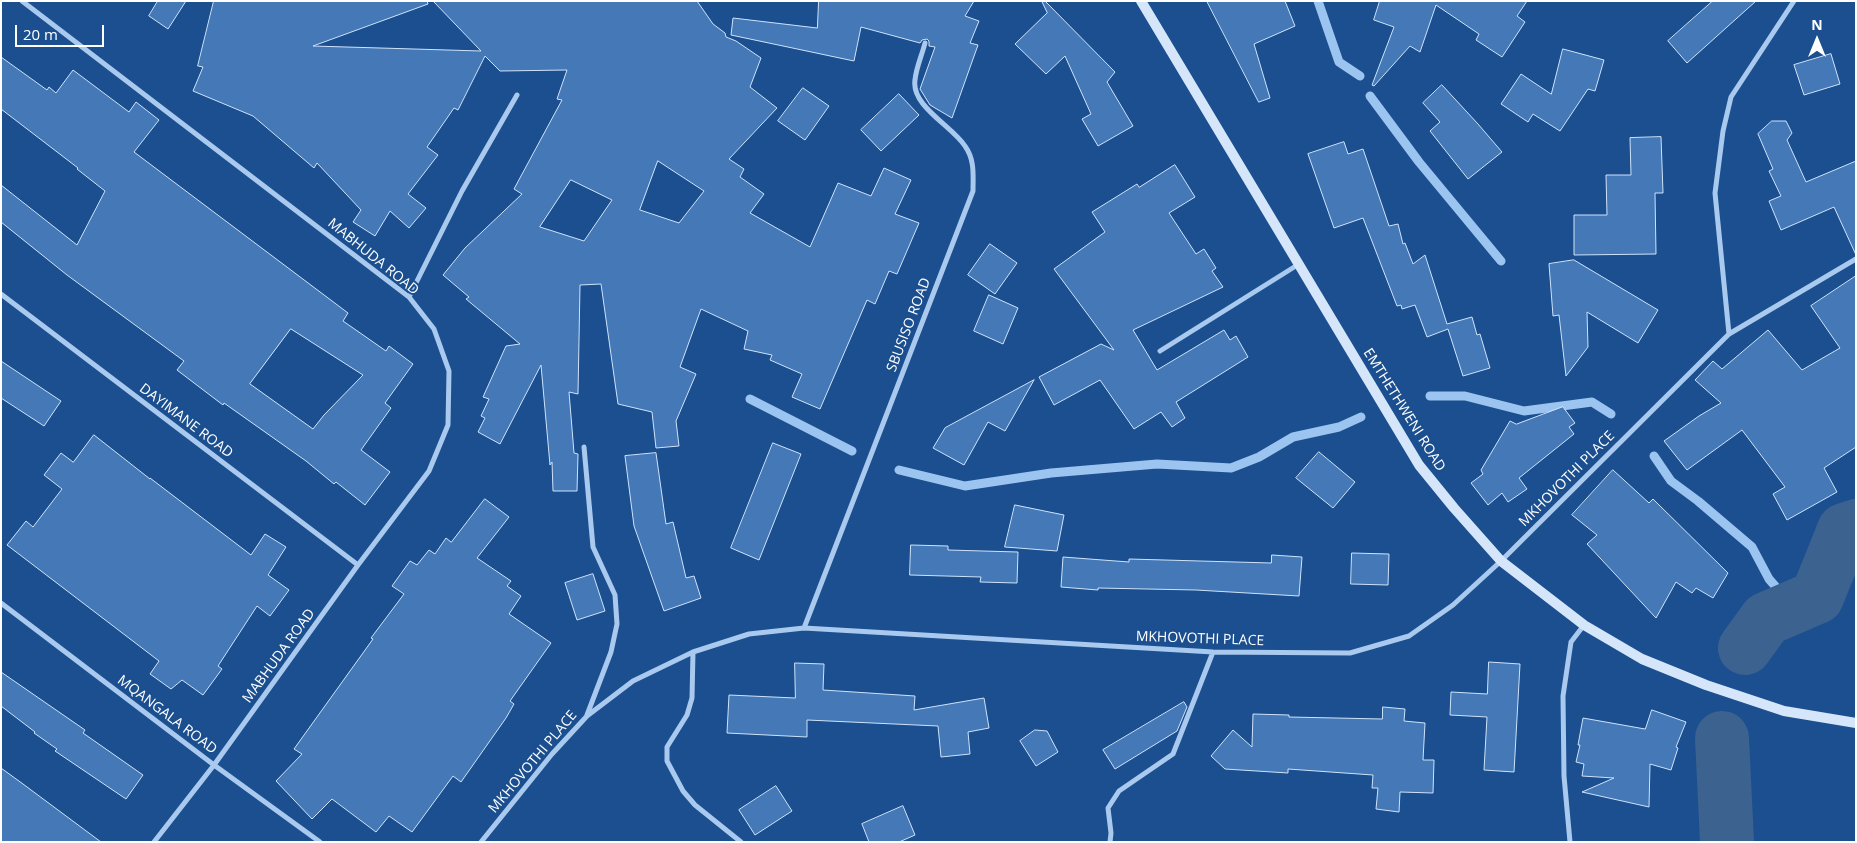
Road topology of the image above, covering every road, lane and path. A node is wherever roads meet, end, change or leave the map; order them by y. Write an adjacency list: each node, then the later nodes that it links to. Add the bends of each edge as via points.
1 (22, 1): 9 (street, MABHUDA ROAD)
2 (1141, 1): 7 (street, EMTHETHWENI ROAD)
3 (1794, 1): 10 (street, via 1730,97 1723,131 1715,193)
4 (925, 43): 17 (street, SBUSISO ROAD, via 914,81 918,98 966,146 973,164 973,191)
5 (517, 95): 9 (street, via 462,191)
6 (1856, 259): 10 (street, MKHOVOTHI PLACE)
7 (1299, 264): 11 (street); 13 (street, EMTHETHWENI ROAD, via 1419,465)
8 (1, 294): 14 (street, DAYIMANE ROAD)
9 (409, 297): 14 (street, MABHUDA ROAD, via 434,329 449,370 448,424 429,471)
10 (1729, 334): 13 (street, MKHOVOTHI PLACE)
11 (1160, 351)
12 (584, 447): 20 (street, via 593,547 615,595 617,624 611,652)
13 (1502, 560): 16 (street, EMTHETHWENI ROAD); 19 (street, MKHOVOTHI PLACE, via 1453,605 1409,636 1350,653)
14 (358, 565): 22 (street, MABHUDA ROAD)
15 (1, 603): 22 (street, MQANGALA ROAD)
16 (1584, 625): 21 (street, EMTHETHWENI ROAD, via 1642,659 1706,685 1784,711); 28 (street, via 1571,642 1563,696 1564,776)
17 (804, 628): 18 (street, MKHOVOTHI PLACE, via 749,634); 19 (street, MKHOVOTHI PLACE)
18 (693, 652): 20 (street, MKHOVOTHI PLACE, via 633,681); 26 (street, via 692,698 687,715 667,747 667,761 680,786 695,804)
19 (1212, 652): 27 (street, via 1173,754 1119,791 1108,808)
20 (587, 716): 25 (street, MKHOVOTHI PLACE)
21 (1856, 723)
22 (214, 765): 23 (street, MABHUDA ROAD); 24 (street, MQANGALA ROAD)
23 (154, 842)
24 (320, 842)
25 (481, 842)
26 (742, 842)
27 (1110, 842)
28 (1570, 842)

